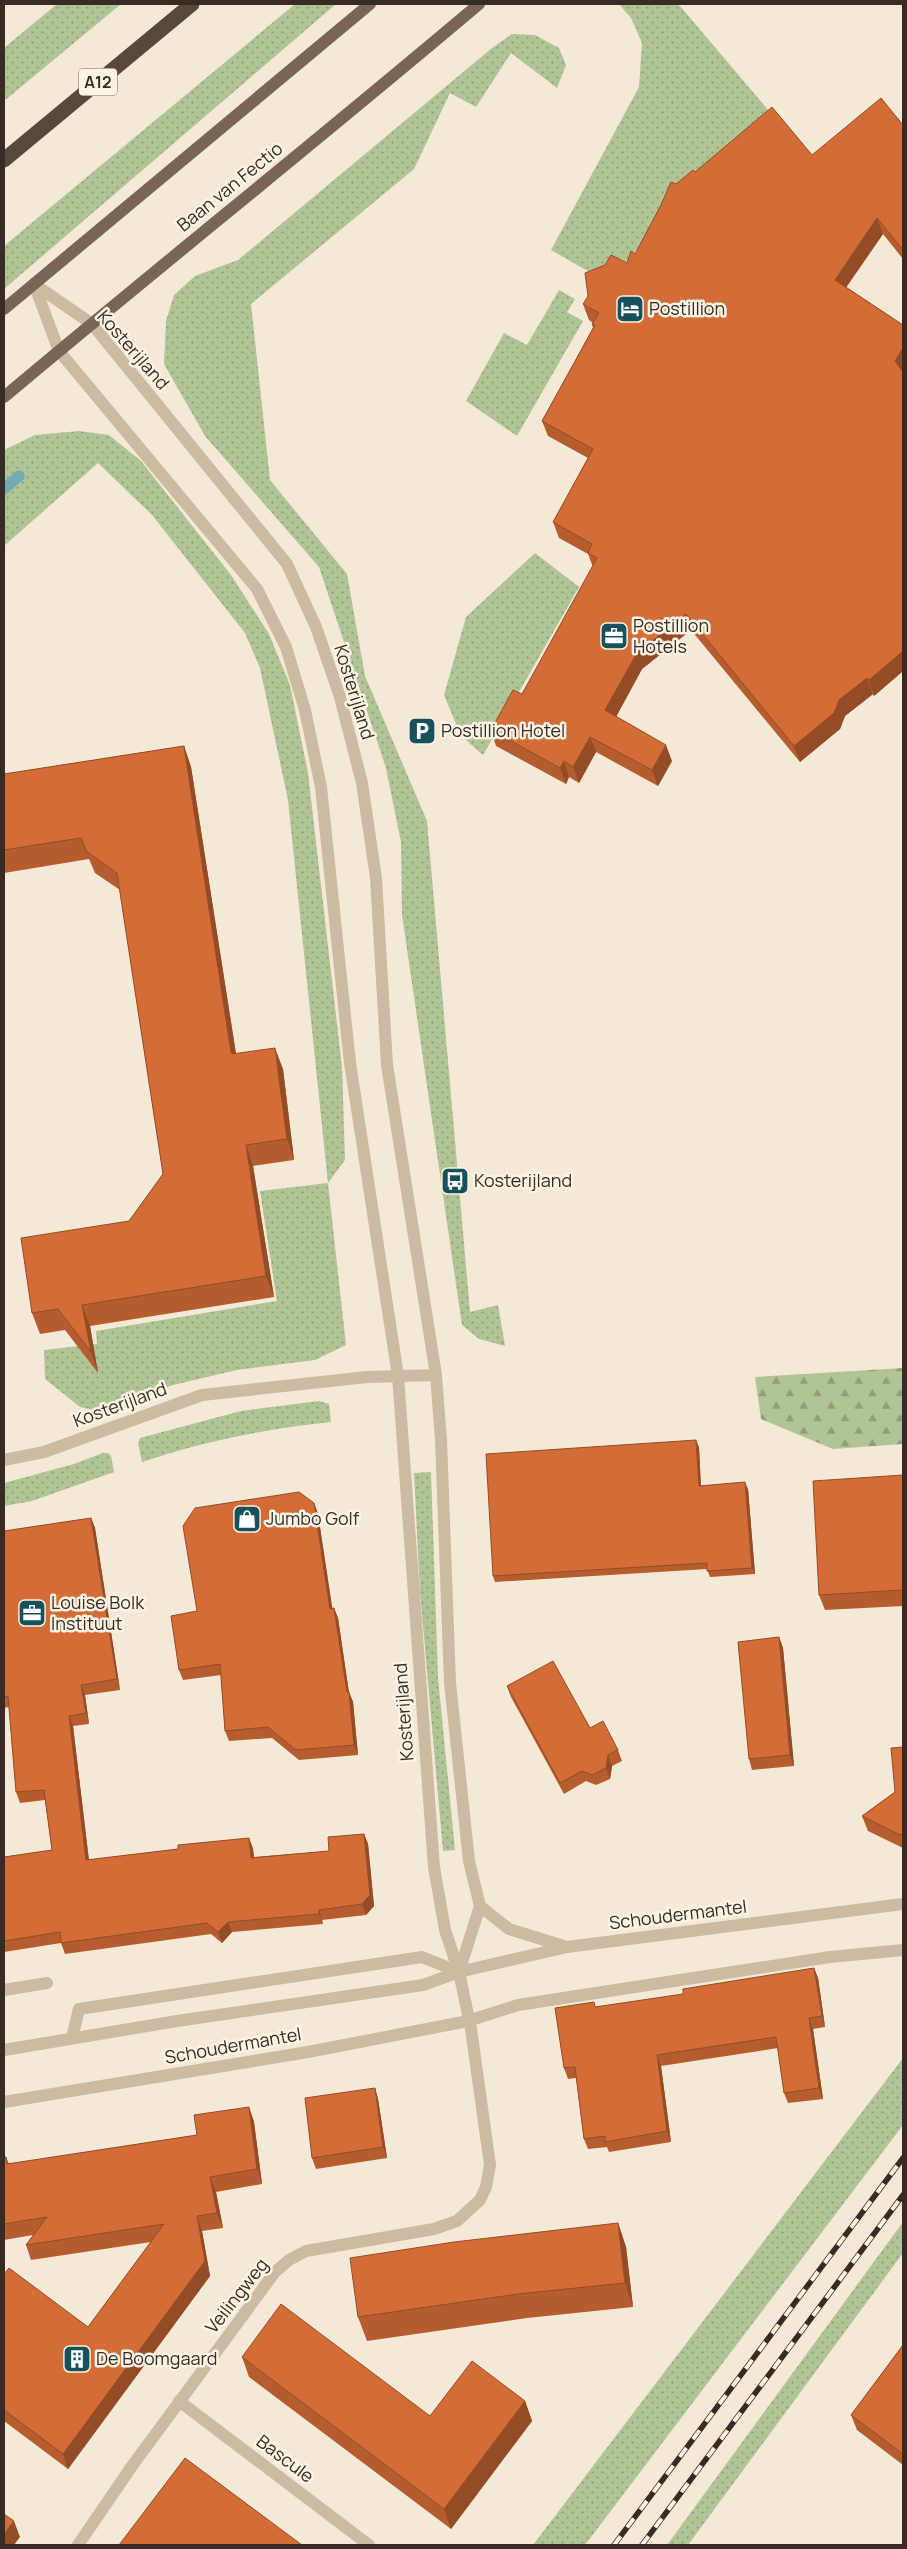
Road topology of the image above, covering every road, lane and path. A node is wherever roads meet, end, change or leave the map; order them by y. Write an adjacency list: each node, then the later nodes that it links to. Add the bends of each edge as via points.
1 (192, 4): 4 (highway, A12)
2 (370, 4): 5 (main road)
3 (478, 4): 7 (main road, Baan van Fectio)
4 (4, 160)
5 (34, 284): 6 (main road); 7 (street, Kosterijland); 8 (street, Kosterijland)
6 (4, 309)
7 (92, 324): 8 (main road, Baan van Fectio); 10 (street, Kosterijland, via 287,564 316,628 340,697 362,783 376,878 386,1065)
8 (59, 351): 9 (main road, Baan van Fectio); 11 (street, Kosterijland, via 257,588 286,647 305,710 321,788 350,1063)
9 (4, 397)
10 (436, 1375): 11 (street, Kosterijland); 14 (street, Kosterijland, via 450,1683 469,1861)
11 (398, 1376): 12 (street, Kosterijland, via 202,1395 44,1452); 17 (street, Kosterijland, via 434,1867 445,1930)
12 (4, 1460)
13 (903, 1904): 15 (street, Schoudermantel)
14 (480, 1906): 15 (street, via 509,1929); 17 (street)
15 (567, 1947): 17 (street, Schoudermantel)
16 (903, 1950): 20 (street, Schoudermantel, via 830,1957 518,2005)
17 (458, 1972): 20 (street); 21 (street, Schoudermantel, via 423,1985); 21 (street, via 422,1957 79,2009)
18 (48, 1983): 19 (street)
19 (4, 1990)
20 (468, 2021): 23 (street, Schoudermantel, via 308,2052); 24 (street, Veilingweg, via 490,2165 480,2200 457,2221 434,2229 306,2251 289,2260 275,2272)
21 (72, 2038): 22 (street, Schoudermantel)
22 (4, 2050)
23 (4, 2102)
24 (179, 2401): 25 (street, Veilingweg); 26 (street, Bascule)
25 (78, 2545)
26 (370, 2545)

